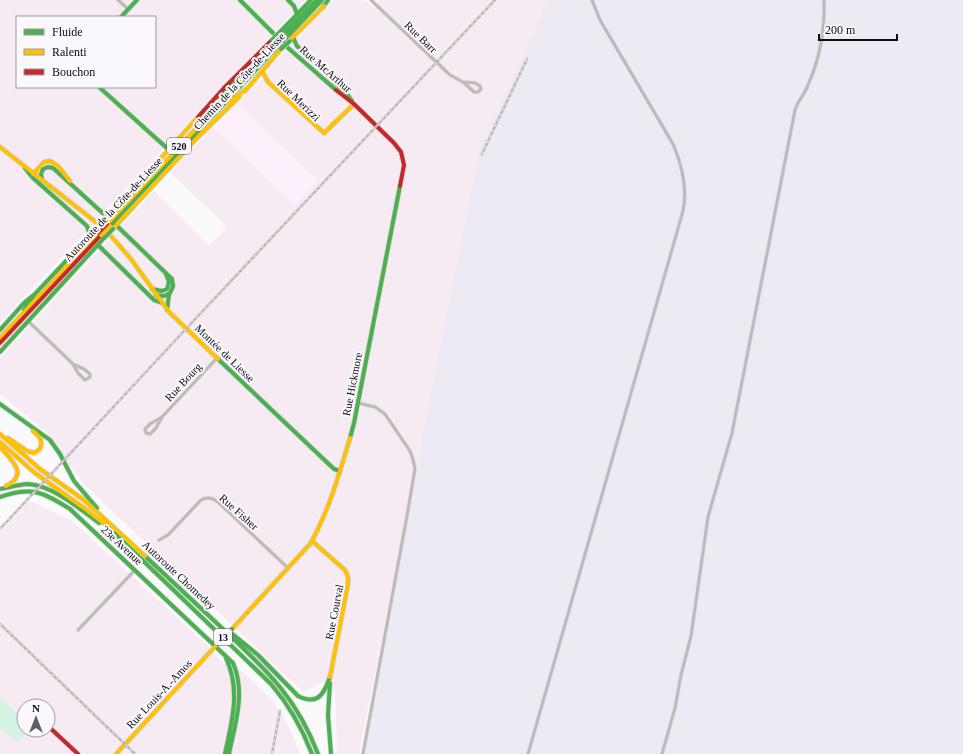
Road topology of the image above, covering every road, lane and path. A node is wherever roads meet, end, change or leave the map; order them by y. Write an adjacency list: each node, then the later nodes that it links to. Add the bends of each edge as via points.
1 (118, 0): 14 (street)
2 (137, 0): 14 (main road)
3 (240, 0): 17 (main road)
4 (288, 0): 12 (main road)
5 (310, 0): 13 (main road, Chemin de la Côte-de-Liesse)
6 (317, 0): 18 (main road, Autoroute de la Côte-de-Liesse / 520)
7 (322, 0): 18 (main road, Autoroute de la Côte-de-Liesse / 520)
8 (329, 0): 18 (main road, Chemin de la Côte-de-Liesse)
9 (371, 0): 25 (street, Rue Barr, via 450,75)
10 (592, 0): 92 (street, via 600,20 673,144 682,169 685,198)
11 (824, 0): 93 (street, via 821,44 809,84 795,110 732,433 708,517 691,636)
12 (292, 4): 13 (main road); 15 (main road)
13 (304, 7): 15 (main road, Chemin de la Côte-de-Liesse)
14 (128, 9): 16 (main road)
15 (297, 14): 18 (main road, Chemin de la Côte-de-Liesse)
16 (122, 16)
17 (274, 34)
18 (286, 36): 19 (main road, Autoroute de la Côte-de-Liesse / 520, bridge); 19 (main road, Chemin de la Côte-de-Liesse, bridge); 29 (main road, via 346,93)
19 (276, 45): 21 (main road, Autoroute de la Côte-de-Liesse / 520); 22 (main road, Chemin de la Côte-de-Liesse); 28 (main road, Chemin de la Côte-de-Liesse); 30 (main road, Autoroute de la Côte-de-Liesse / 520)
20 (287, 47): 29 (main road, Rue McArthur)
21 (251, 69): 28 (main road); 37 (main road, Autoroute de la Côte-de-Liesse / 520)
22 (262, 71): 23 (main road, Chemin de la Côte-de-Liesse); 24 (main road, Rue Merizzi)
23 (256, 77): 24 (main road, Rue Merizzi); 27 (main road, Chemin de la Côte-de-Liesse)
24 (268, 82): 29 (main road, Rue Merizzi, via 323,133)
25 (463, 82): 25 (street, Rue Barr, via 474,92 481,89 478,84)
26 (100, 88): 32 (main road)
27 (246, 89): 30 (main road); 37 (main road, Chemin de la Côte-de-Liesse)
28 (216, 98): 32 (main road, Chemin de la Côte-de-Liesse)
29 (354, 104): 59 (main road, Rue Hickmore, via 397,146 404,164)
30 (210, 118): 37 (main road, Autoroute de la Côte-de-Liesse / 520)
31 (0, 147): 33 (main road)
32 (169, 150): 37 (main road, Chemin de la Côte-de-Liesse)
33 (32, 175): 34 (main road); 35 (main road, via 44,162 51,161); 39 (main road, via 87,226)
34 (42, 180): 35 (main road, via 42,170 50,167); 36 (main road)
35 (77, 189): 37 (main road)
36 (97, 223)
37 (109, 224): 38 (main road, Autoroute de la Côte-de-Liesse / 520, bridge); 38 (main road, Chemin de la Côte-de-Liesse, bridge); 42 (main road)
38 (100, 234): 39 (main road, Chemin de la Côte-de-Liesse); 41 (main road, Chemin de la Côte-de-Liesse); 49 (main road, Autoroute de la Côte-de-Liesse / 520); 52 (main road, Autoroute de la Côte-de-Liesse / 520)
39 (90, 235): 44 (main road, Chemin de la Côte-de-Liesse)
40 (111, 236): 43 (main road, Montée de Liesse)
41 (98, 245): 47 (main road, via 155,300); 50 (main road, Chemin de la Côte-de-Liesse)
42 (165, 273): 43 (main road, via 168,288 162,291); 45 (main road, via 173,283 173,290)
43 (152, 289): 46 (main road, Montée de Liesse)
44 (35, 294): 49 (main road); 51 (main road, Chemin de la Côte-de-Liesse)
45 (169, 294): 46 (main road); 48 (main road)
46 (156, 295): 47 (main road, Montée de Liesse)
47 (162, 303): 48 (main road, Montée de Liesse)
48 (167, 310): 57 (main road, Montée de Liesse)
49 (20, 316): 53 (main road, Autoroute de la Côte-de-Liesse / 520)
50 (28, 320): 56 (main road, Chemin de la Côte-de-Liesse); 58 (street)
51 (0, 330)
52 (11, 331): 54 (main road, Autoroute de la Côte-de-Liesse / 520); 55 (main road)
53 (0, 338)
54 (0, 343)
55 (0, 349)
56 (0, 352)
57 (217, 358): 62 (street, Rue Bourg); 66 (main road, Montée de Liesse)
58 (74, 364): 58 (street, via 82,378 90,378 90,374)
59 (358, 403): 66 (main road, Rue Hickmore); 91 (street, via 375,407 385,414 410,451 415,466)
60 (0, 404): 70 (main road, via 50,440 74,481)
61 (0, 408): 63 (main road, via 39,436 42,446 36,452 29,452)
62 (162, 417): 62 (street, Rue Bourg, via 148,425 146,433 152,433)
63 (0, 433): 70 (main road, Autoroute Chomedey / 13, via 40,469)
64 (0, 442): 71 (main road, Autoroute Chomedey / 13, via 35,473 88,510)
65 (0, 447): 67 (main road, via 15,464 17,472 12,483)
66 (340, 472): 73 (main road, Rue Hickmore)
67 (0, 486)
68 (0, 489): 71 (main road, via 25,484 43,488)
69 (0, 497): 75 (main road, 23e Avenue, via 26,490 49,497 76,514)
70 (110, 522): 76 (main road, Autoroute Chomedey / 13)
71 (115, 535): 82 (main road, Autoroute Chomedey / 13, via 266,678 290,708)
72 (159, 540): 74 (street, Rue Fisher, via 168,535 201,500 210,498 218,502)
73 (312, 541): 74 (main road, Rue Hickmore); 80 (main road, Rue Courval, via 344,569 348,577)
74 (288, 569): 78 (main road, Rue Hickmore, bridge)
75 (135, 570): 77 (street); 78 (main road, 23e Avenue)
76 (204, 612): 80 (main road, via 254,652 302,698 313,700 321,696); 89 (main road, Autoroute Chomedey / 13, via 283,689 307,726)
77 (78, 630)
78 (216, 646): 79 (main road, 23e Avenue); 84 (main road, Rue Louis-A.-Amos)
79 (223, 653): 85 (main road, via 231,668 236,691); 86 (main road, via 235,666 240,689)
80 (330, 677): 90 (main road, via 328,715)
81 (56, 733): 83 (main road)
82 (307, 741): 87 (main road); 88 (main road, Autoroute Chomedey / 13)
83 (78, 754)
84 (116, 754)
85 (225, 754)
86 (229, 754)
87 (309, 754)
88 (312, 754)
89 (318, 754)
90 (331, 754)
91 (363, 754)
92 (528, 754)
93 (662, 754)

